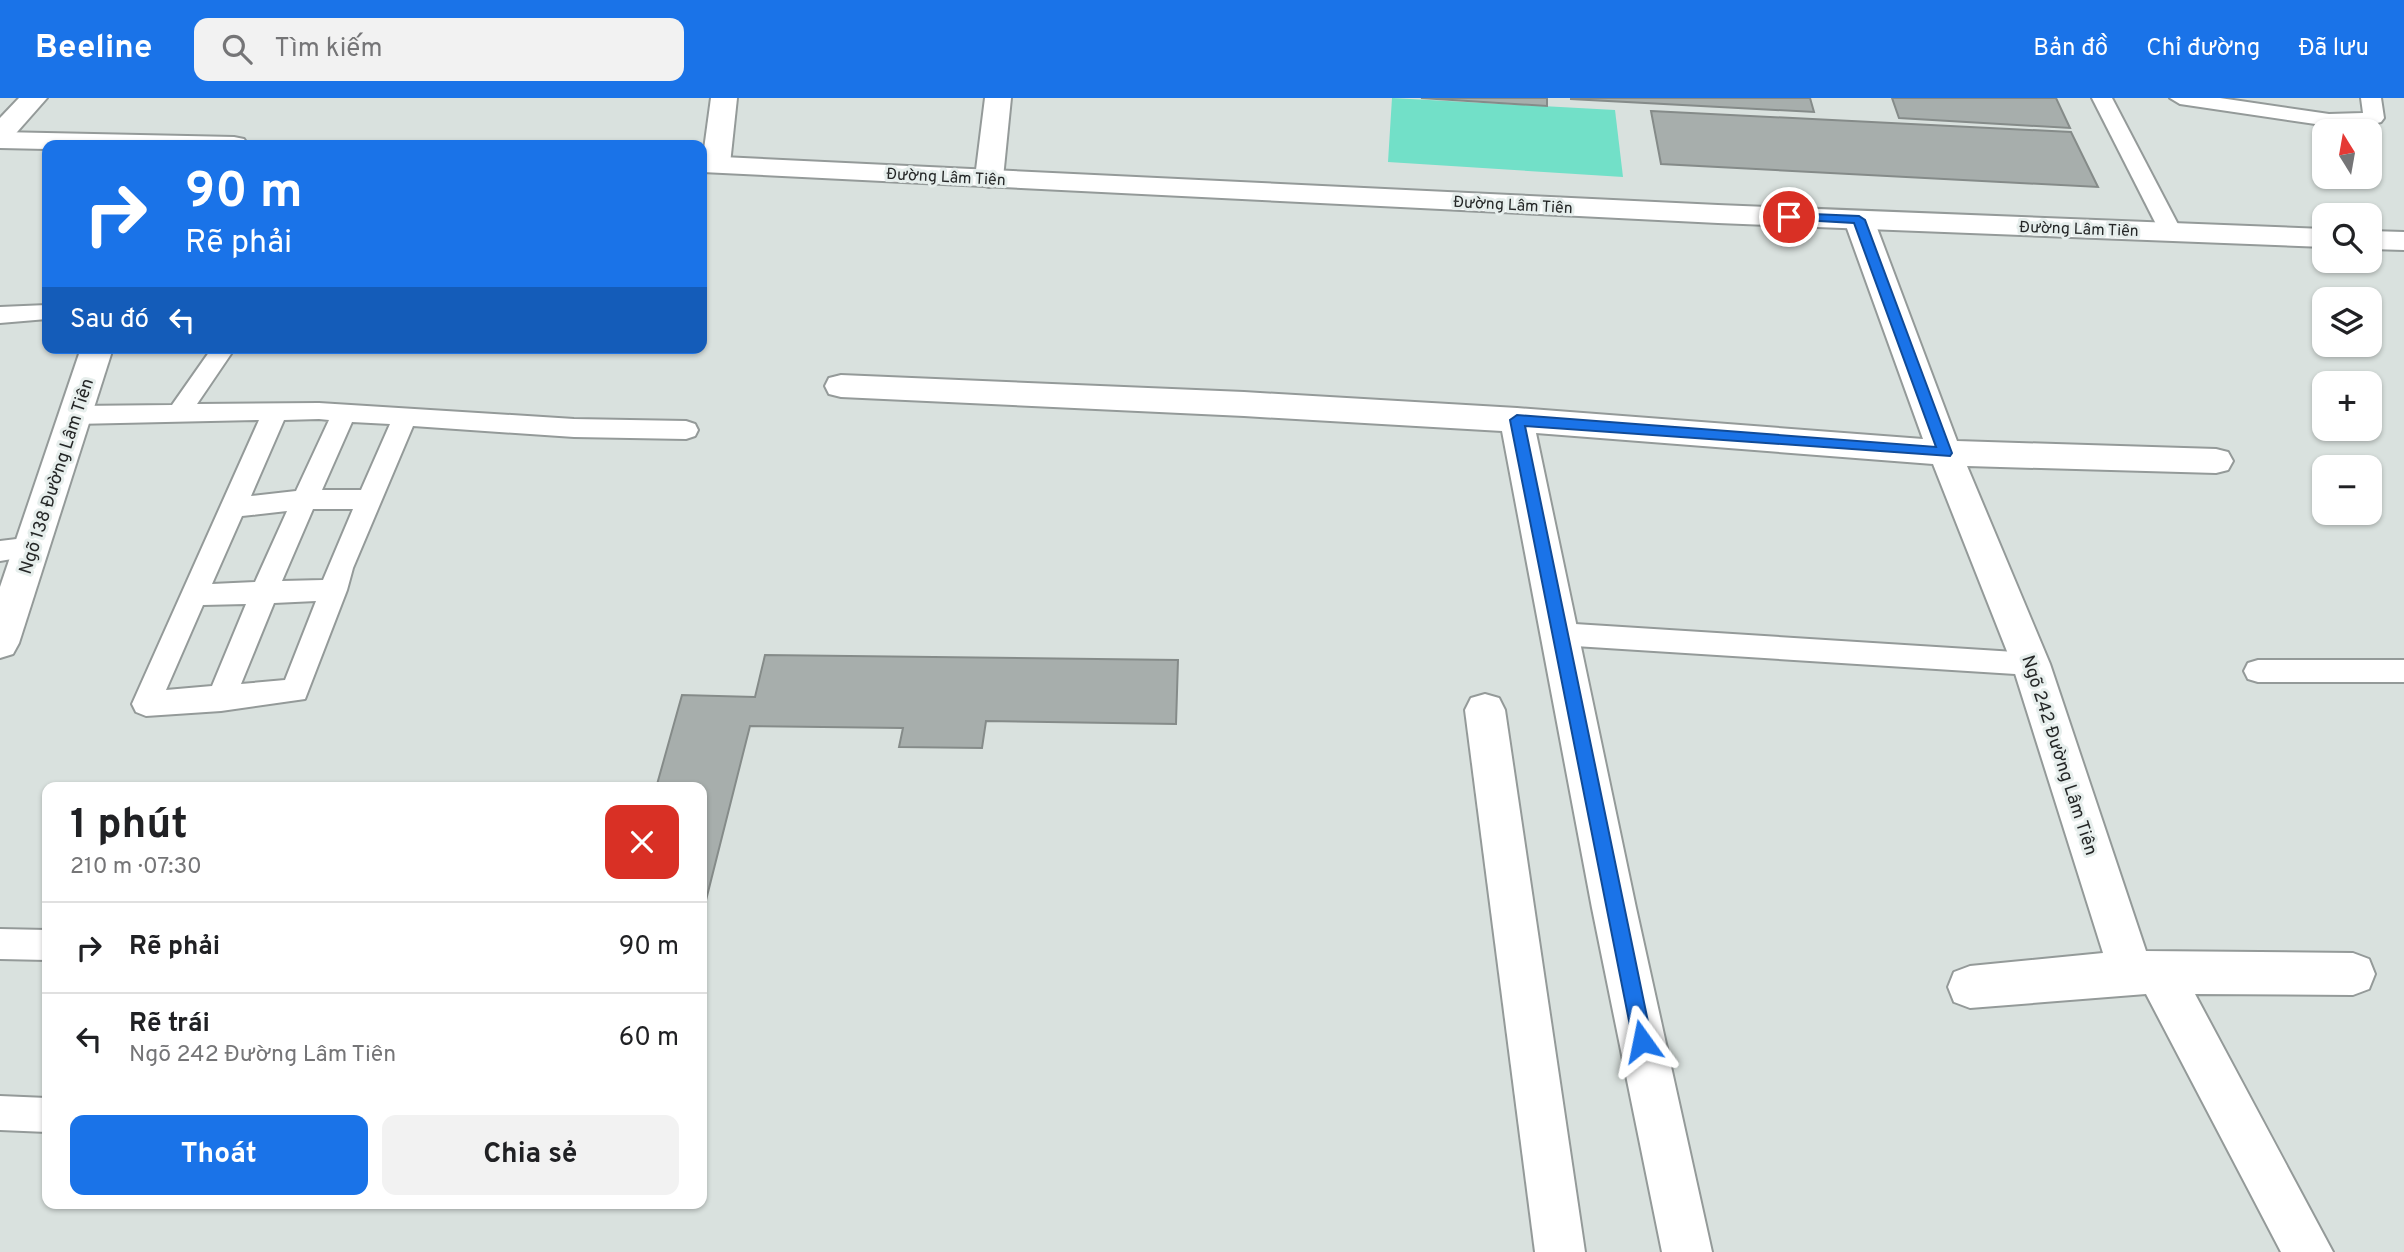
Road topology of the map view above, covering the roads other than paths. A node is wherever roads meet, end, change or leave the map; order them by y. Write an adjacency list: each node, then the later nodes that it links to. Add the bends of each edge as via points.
1 (34, 98): 7 (street)
2 (724, 98): 10 (street)
3 (998, 98): 11 (street)
4 (2102, 98): 13 (lane)
5 (2180, 98): 6 (lane, via 2329,120 2374,118)
6 (2371, 98)
7 (0, 134)
8 (0, 140): 9 (street)
9 (42, 141)
10 (709, 164): 11 (street, Đường Lâm Tiên)
11 (989, 178): 12 (street, Đường Lâm Tiên)
12 (1859, 220): 13 (street, Đường Lâm Tiên); 29 (street, Ngõ 242 Đường Lâm Tiên)
13 (2171, 232): 14 (street, Đường Lâm Tiên)
14 (2312, 238)
15 (2382, 241): 16 (street)
16 (2404, 242)
17 (42, 312): 18 (lane)
18 (0, 315)
19 (95, 354): 25 (street, Ngõ 138 Đường Lâm Tiên)
20 (220, 354): 24 (lane)
21 (841, 386): 27 (street)
22 (275, 412): 23 (lane); 24 (lane); 33 (lane)
23 (344, 413): 26 (lane); 32 (lane)
24 (178, 414): 25 (lane)
25 (75, 415): 34 (street, Ngõ 138 Đường Lâm Tiên)
26 (405, 416): 28 (lane, via 574,428); 31 (lane)
27 (1517, 420): 29 (street); 39 (street)
28 (686, 430)
29 (1945, 453): 30 (street); 41 (street, Ngõ 242 Đường Lâm Tiên)
30 (2216, 461)
31 (369, 499): 32 (lane); 35 (lane)
32 (304, 500): 33 (lane); 36 (lane)
33 (232, 507): 37 (lane)
34 (17, 549): 38 (street, Ngõ 138 Đường Lâm Tiên)
35 (334, 590): 36 (lane); 44 (lane, via 295,691)
36 (265, 592): 37 (lane); 44 (lane)
37 (193, 596): 44 (lane, via 146,704)
38 (6, 609): 40 (street, Ngõ 138 Đường Lâm Tiên)
39 (1559, 634): 41 (lane); 54 (street)
40 (0, 643)
41 (2031, 664): 48 (street, Ngõ 242 Đường Lâm Tiên)
42 (2258, 671): 43 (lane)
43 (2404, 671)
44 (221, 699)
45 (1485, 710): 53 (street)
46 (0, 944): 47 (lane)
47 (42, 945)
48 (2145, 973): 49 (street); 50 (street); 55 (street, Ngõ 242 Đường Lâm Tiên)
49 (2353, 974)
50 (1970, 987)
51 (0, 1113): 52 (lane)
52 (42, 1115)
53 (1560, 1252)
54 (1687, 1252)
55 (2308, 1252)

